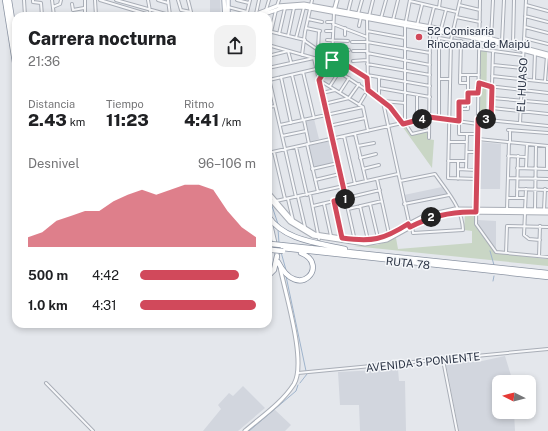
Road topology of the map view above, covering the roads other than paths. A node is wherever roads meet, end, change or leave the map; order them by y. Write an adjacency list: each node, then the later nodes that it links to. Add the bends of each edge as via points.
1 (5, 0): 123 (highway)
2 (9, 0): 81 (highway)
3 (24, 0): 59 (street)
4 (52, 0): 47 (street)
5 (61, 0): 47 (street, via 60,4)
6 (85, 0): 52 (street)
7 (95, 0): 63 (street)
8 (100, 0): 64 (street)
9 (116, 0): 36 (street)
10 (148, 0): 54 (street)
11 (158, 0): 38 (street)
12 (178, 0): 67 (street, via 181,10)
13 (188, 0): 67 (street)
14 (224, 0): 68 (main road)
15 (228, 0): 48 (main road)
16 (237, 0): 39 (street)
17 (259, 0): 71 (street)
18 (269, 0): 72 (street)
19 (279, 0): 49 (street)
20 (306, 0): 46 (street)
21 (312, 0): 50 (street)
22 (337, 0): 57 (street)
23 (351, 0): 74 (street)
24 (362, 0): 76 (street)
25 (372, 0): 78 (street)
26 (386, 0): 80 (street)
27 (398, 0): 83 (street)
28 (440, 0): 53 (street)
29 (459, 0): 44 (street)
30 (480, 0): 56 (street)
31 (493, 0): 113 (street)
32 (504, 0): 122 (street)
33 (514, 0): 124 (street)
34 (526, 0): 45 (street, EL HUASO)
35 (35, 1): 60 (street, via 41,4)
36 (119, 1): 54 (street)
37 (410, 1): 43 (street); 90 (street)
38 (168, 2): 66 (street)
39 (250, 2): 70 (street)
40 (296, 3): 42 (street); 46 (street); 107 (street)
41 (72, 4): 52 (street, via 73,10)
42 (286, 4): 49 (street); 105 (street)
43 (422, 4): 51 (street); 91 (street)
44 (459, 5): 56 (street); 75 (street)
45 (525, 5): 58 (street); 77 (street, EL HUASO)
46 (304, 6): 50 (street); 109 (street)
47 (53, 7): 61 (street)
48 (228, 7): 69 (main road); 70 (street)
49 (277, 7): 73 (street); 88 (street)
50 (310, 7): 57 (street); 82 (street)
51 (434, 7): 53 (street); 97 (street)
52 (84, 8): 62 (street)
53 (438, 8): 55 (street)
54 (150, 10): 65 (street)
55 (446, 10): 75 (street); 98 (street)
56 (480, 10): 86 (street)
57 (334, 11): 74 (street); 76 (street); 89 (street)
58 (548, 11)
59 (25, 12)
60 (42, 12)
61 (54, 12)
62 (84, 12)
63 (96, 12)
64 (138, 12)
65 (157, 12)
66 (170, 12)
67 (191, 12)
68 (225, 12)
69 (228, 12)
70 (247, 12)
71 (257, 12)
72 (266, 12)
73 (268, 12)
74 (348, 12): 76 (street)
75 (457, 12): 79 (street)
76 (360, 16): 78 (street); 92 (street)
77 (525, 16): 87 (street); 94 (street, EL HUASO)
78 (368, 17): 80 (street); 90 (street); 101 (street)
79 (456, 17): 86 (street); 103 (street)
80 (381, 18): 83 (street)
81 (12, 19)
82 (308, 19): 84 (street); 95 (street)
83 (393, 20): 90 (street)
84 (322, 22)
85 (327, 22): 89 (street)
86 (480, 22): 111 (street)
87 (548, 22)
88 (272, 23)
89 (333, 23): 96 (street); 100 (street)
90 (405, 24): 91 (street); 93 (street); 110 (street)
91 (417, 25): 93 (street)
92 (359, 26)
93 (424, 27): 97 (street)
94 (524, 27): 104 (street); 112 (street, EL HUASO)
95 (306, 28): 116 (street); 131 (street, via 319,31)
96 (345, 28): 106 (street); 108 (street)
97 (429, 28): 98 (street); 103 (street); 139 (street)
98 (441, 29): 103 (street)
99 (326, 31): 100 (street)
100 (333, 31): 117 (street)
101 (367, 31): 108 (street); 110 (street)
102 (272, 33): 105 (street)
103 (452, 33): 111 (street); 115 (street)
104 (548, 33)
105 (279, 34): 107 (street)
106 (345, 34)
107 (288, 36): 109 (street)
108 (367, 37): 121 (street)
109 (296, 38): 116 (street)
110 (405, 38): 128 (street)
111 (480, 38): 113 (street); 126 (street); 130 (street)
112 (524, 38): 125 (street); 130 (street, EL HUASO)
113 (491, 39): 122 (street)
114 (327, 40): 117 (street)
115 (450, 40): 119 (street); 176 (street, via 439,38); 177 (street)
116 (305, 41): 131 (street); 141 (street)
117 (333, 41): 118 (street); 134 (street)
118 (348, 41)
119 (461, 41): 126 (street); 166 (street)
120 (352, 42): 121 (street)
121 (367, 42): 128 (street); 138 (street)
122 (502, 42): 124 (street)
123 (12, 44)
124 (513, 44): 130 (street)
125 (548, 44)
126 (480, 45): 129 (street)
127 (272, 46): 133 (street)
128 (405, 49): 139 (street); 149 (street)
129 (479, 49): 136 (street); 168 (street)
130 (524, 49): 140 (street); 143 (street, EL HUASO); 145 (street)
131 (318, 50): 137 (street)
132 (349, 50): 134 (street)
133 (288, 51): 141 (street); 142 (street); 151 (street)
134 (333, 51): 144 (street)
135 (353, 51): 138 (street)
136 (493, 51): 143 (street); 156 (street)
137 (321, 52)
138 (367, 52): 148 (street); 149 (street)
139 (430, 53): 155 (street)
140 (535, 53): 145 (street); 180 (street)
141 (302, 54): 146 (street)
142 (272, 55)
143 (523, 55): 159 (street, EL HUASO)
144 (332, 56): 153 (street); 154 (street)
145 (548, 56): 181 (street)
146 (314, 58): 151 (street); 153 (street); 160 (street)
147 (347, 58): 154 (street)
148 (367, 60): 150 (street); 152 (street)
149 (405, 60): 155 (street); 161 (street)
150 (353, 61)
151 (291, 62): 157 (street)
152 (367, 64): 161 (street); 172 (street)
153 (329, 65): 163 (street); 179 (street)
154 (347, 65): 164 (street)
155 (430, 65): 169 (street)
156 (493, 65): 159 (street); 170 (street)
157 (272, 67)
158 (358, 68): 164 (street)
159 (522, 68): 178 (street, EL HUASO)
160 (316, 69): 162 (street); 179 (street)
161 (405, 71): 169 (street); 182 (street)
162 (303, 72): 165 (street); 222 (street)
163 (339, 72): 174 (street); 186 (street)
164 (358, 72): 172 (street)
165 (292, 75): 171 (street); 226 (street)
166 (460, 75): 167 (street); 183 (street, via 460,83)
167 (468, 75): 168 (street); 183 (street)
168 (479, 75): 184 (street)
169 (430, 76): 187 (street)
170 (492, 76): 178 (street); 188 (street)
171 (281, 77): 175 (street); 231 (street)
172 (367, 77): 173 (street); 191 (street)
173 (379, 77): 182 (street); 189 (street)
174 (349, 78): 185 (street); 193 (street)
175 (272, 79)
176 (439, 79): 177 (street); 224 (street)
177 (450, 79): 228 (street)
178 (522, 79): 180 (street); 192 (street, EL HUASO)
179 (319, 80): 186 (street); 196 (street)
180 (534, 80): 181 (street)
181 (546, 81)
182 (405, 82): 187 (street); 197 (street)
183 (468, 83): 198 (street)
184 (479, 83): 188 (street); 199 (street)
185 (359, 84): 191 (street); 203 (street)
186 (330, 86): 190 (street)
187 (430, 86): 202 (street)
188 (492, 87): 192 (street); 204 (street)
189 (379, 88): 197 (street); 205 (street)
190 (336, 90): 193 (street); 196 (street)
191 (368, 90): 205 (street)
192 (521, 90): 194 (street); 207 (street, EL HUASO)
193 (340, 92): 203 (street)
194 (548, 92)
195 (272, 93): 214 (street)
196 (322, 93): 211 (street)
197 (405, 93): 201 (street); 209 (street)
198 (468, 93): 199 (street); 208 (street)
199 (478, 93): 225 (street)
200 (365, 95): 212 (street)
201 (417, 95): 202 (street); 227 (street)
202 (430, 97): 221 (street)
203 (349, 98): 211 (street); 212 (street)
204 (492, 98): 207 (street); 216 (street)
205 (379, 99): 206 (street)
206 (383, 101): 209 (street); 232 (street); 237 (street)
207 (521, 101): 210 (street); 218 (street, EL HUASO)
208 (468, 102): 217 (street, via 459,102); 217 (street, via 468,110)
209 (405, 103): 232 (street)
210 (548, 103)
211 (324, 104): 220 (street)
212 (359, 105): 215 (street)
213 (272, 106): 214 (street)
214 (275, 106): 235 (street)
215 (363, 107): 220 (street); 223 (street)
216 (492, 108): 218 (street); 229 (street)
217 (459, 109): 230 (street)
218 (520, 112): 219 (street); 233 (street, EL HUASO)
219 (548, 114)
220 (327, 115): 222 (street); 236 (street)
221 (430, 117): 224 (street); 227 (street); 239 (street)
222 (314, 118): 226 (street)
223 (365, 118): 236 (street); 241 (street)
224 (439, 118): 228 (street)
225 (478, 119): 229 (street); 234 (street)
226 (303, 120): 231 (street); 240 (street)
227 (417, 120): 232 (street)
228 (449, 120): 230 (street); 251 (street)
229 (491, 120): 233 (street)
230 (459, 121): 234 (street); 244 (street, via 459,134)
231 (291, 123): 235 (street)
232 (404, 123): 237 (street); 239 (street, via 412,134)
233 (520, 123): 238 (street)
234 (478, 124): 245 (street)
235 (280, 126): 246 (street)
236 (329, 126): 249 (street)
237 (389, 126): 241 (street); 286 (street)
238 (548, 126)
239 (429, 130): 248 (street)
240 (306, 131): 246 (street); 255 (street)
241 (368, 131): 243 (street)
242 (548, 133): 253 (street, via 509,130)
243 (355, 134): 247 (street); 258 (street)
244 (467, 134): 245 (street); 252 (street)
245 (478, 134): 250 (street)
246 (282, 136): 261 (street)
247 (344, 136): 249 (street); 297 (street)
248 (429, 138)
249 (332, 139): 255 (street); 274 (street)
250 (478, 139): 253 (street); 264 (street)
251 (449, 142): 252 (street); 271 (street)
252 (467, 142): 263 (street)
253 (509, 142): 256 (street); 266 (street)
254 (374, 143): 258 (street)
255 (308, 144): 260 (street); 279 (street)
256 (527, 144): 257 (street); 268 (street)
257 (536, 145): 259 (street); 278 (street)
258 (358, 146): 269 (street)
259 (547, 146): 270 (street)
260 (296, 147): 261 (street); 306 (street)
261 (285, 149): 262 (street); 308 (street)
262 (274, 151): 312 (street)
263 (467, 152): 264 (street); 273 (street)
264 (477, 152): 284 (street)
265 (376, 154): 269 (street)
266 (508, 156): 267 (street); 287 (street)
267 (518, 156): 268 (street); 276 (street)
268 (526, 157): 277 (street)
269 (360, 158): 280 (street)
270 (547, 160): 283 (street)
271 (448, 161): 272 (street); 290 (street, via 448,178)
272 (458, 161): 273 (street); 281 (street)
273 (466, 161): 282 (street)
274 (338, 163): 279 (street); 285 (street)
275 (379, 165): 280 (street)
276 (517, 168): 277 (street); 288 (street)
277 (526, 168): 278 (street)
278 (536, 168): 283 (street); 292 (street)
279 (312, 169): 294 (street)
280 (363, 169): 295 (street)
281 (458, 169): 282 (street); 290 (street)
282 (466, 169): 284 (street)
283 (547, 169)
284 (477, 170): 291 (street)
285 (340, 174): 294 (street); 298 (street)
286 (398, 174): 289 (street); 296 (street)
287 (508, 178): 288 (street); 309 (street)
288 (517, 178): 292 (street); 299 (street)
289 (377, 179): 295 (street); 303 (street)
290 (458, 179): 291 (street)
291 (477, 179): 327 (street)
292 (535, 179): 293 (street); 301 (street)
293 (548, 179)
294 (315, 180): 305 (street)
295 (366, 181): 297 (street)
296 (400, 181): 307 (street, via 435,174); 321 (street)
297 (355, 184): 298 (street)
298 (343, 186): 305 (street); 313 (street)
299 (517, 189): 300 (street); 310 (street)
300 (526, 189): 301 (street); 311 (street)
301 (535, 189): 302 (street); 328 (street)
302 (545, 189): 304 (street); 314 (street)
303 (380, 190): 313 (street); 317 (street)
304 (548, 190)
305 (318, 192): 306 (street)
306 (308, 194): 308 (street); 322 (street)
307 (449, 195): 321 (street); 326 (street)
308 (297, 197): 312 (street); 337 (street)
309 (508, 198): 310 (street); 325 (street)
310 (517, 198): 311 (street)
311 (525, 198): 329 (street)
312 (286, 199): 318 (street); 332 (street)
313 (346, 199): 316 (street); 324 (street)
314 (544, 199): 315 (street); 330 (street)
315 (548, 199)
316 (334, 201): 319 (street); 342 (street)
317 (382, 201): 320 (street); 339 (street)
318 (273, 202): 332 (street); 340 (street, via 292,223)
319 (324, 204): 322 (street); 341 (street)
320 (370, 204): 323 (street); 343 (street)
321 (404, 204): 333 (street)
322 (312, 206): 340 (street)
323 (360, 206): 324 (street); 345 (street)
324 (348, 209): 346 (street)
325 (507, 209): 327 (street); 329 (street)
326 (459, 210): 327 (street); 333 (street, via 427,218); 333 (street, via 463,230 413,233)
327 (476, 210): 329 (street); 350 (street, via 478,228 495,252)
328 (535, 210): 329 (street); 330 (street)
329 (525, 211): 330 (street); 334 (street)
330 (547, 211)
331 (272, 221): 351 (highway, via 304,241)
332 (293, 221): 337 (street)
333 (410, 226): 339 (street); 346 (street, via 380,242)
334 (524, 226): 335 (street); 344 (street, via 524,235 529,239); 350 (street, via 506,226)
335 (540, 226): 336 (street); 344 (street)
336 (548, 227)
337 (306, 229): 340 (street)
338 (272, 233): 355 (main road)
339 (389, 236): 343 (street)
340 (319, 237): 341 (street); 346 (street)
341 (331, 237): 342 (street)
342 (342, 238): 346 (street)
343 (379, 239): 345 (street)
344 (540, 240): 352 (street)
345 (368, 241): 346 (street)
346 (355, 242)
347 (272, 247): 348 (highway, bridge)
348 (282, 248): 349 (highway); 351 (highway, RUTA 78); 353 (highway, RUTA 78)
349 (301, 253): 353 (highway); 355 (highway, via 309,257 313,264 312,273 305,280 297,281 289,277)
350 (506, 253): 352 (street)
351 (368, 254): 357 (highway, RUTA 78)
352 (539, 256): 354 (street)
353 (360, 257): 358 (highway, RUTA 78)
354 (548, 257)
355 (278, 259): 356 (highway); 361 (street, via 299,355)
356 (272, 271)
357 (548, 273)
358 (548, 277)
359 (548, 349): 360 (street, AVENIDA 5 PONIENTE)
360 (443, 360): 361 (street, AVENIDA 5 PONIENTE); 365 (street)
361 (298, 373): 364 (street, via 286,394)
362 (46, 382): 363 (street)
363 (93, 431)
364 (245, 431)
365 (457, 431)

